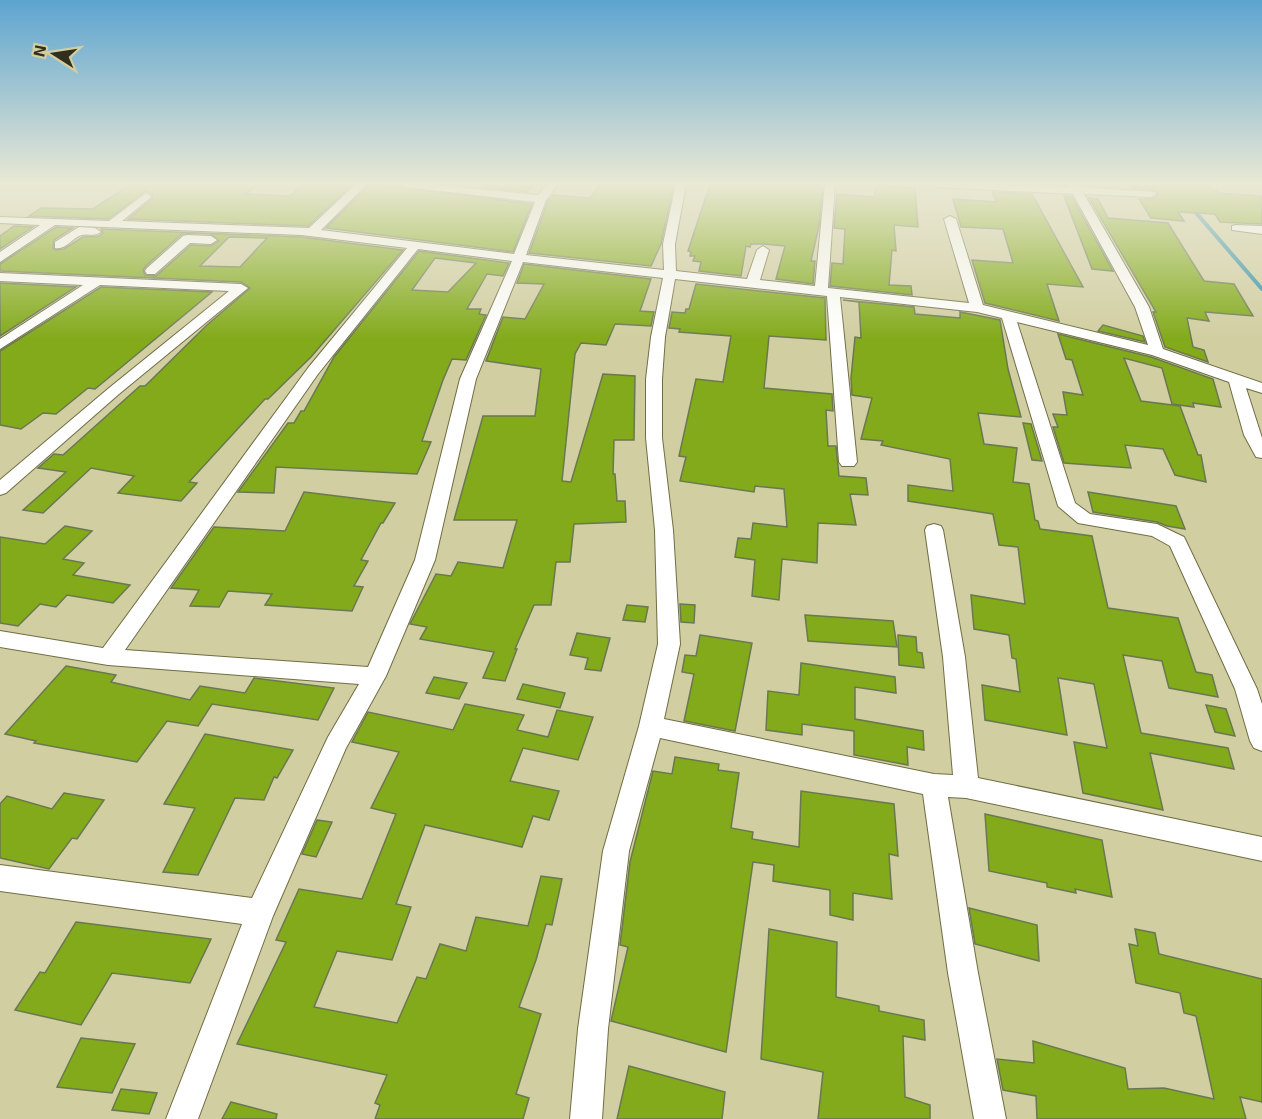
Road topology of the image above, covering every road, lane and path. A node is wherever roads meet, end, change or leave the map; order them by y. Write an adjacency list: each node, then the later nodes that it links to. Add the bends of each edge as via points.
1 (31, 236): 15 (street)
2 (71, 236): 12 (street)
3 (160, 236): 10 (street)
4 (345, 236): 13 (street)
5 (527, 236): 16 (street)
6 (671, 236): 18 (street)
7 (829, 236): 22 (street)
8 (955, 236): 23 (street)
9 (1102, 236): 26 (street, via 1142,307)
10 (187, 238): 11 (street); 17 (street)
11 (212, 240)
12 (58, 245)
13 (415, 245): 16 (street); 34 (street, via 312,371)
14 (763, 250): 21 (street)
15 (0, 258)
16 (519, 258): 18 (street); 35 (street, via 468,379 425,560)
17 (151, 271)
18 (670, 274): 21 (street); 36 (street, via 658,337 654,410 669,644)
19 (0, 277): 20 (street)
20 (99, 280): 25 (street); 31 (street, via 241,288)
21 (753, 282): 22 (street)
22 (827, 290): 23 (street); 30 (street)
23 (977, 308): 24 (street)
24 (1008, 314): 26 (street); 37 (street, via 1067,506 1085,519 1157,530 1177,542 1245,689)
25 (0, 345)
26 (1157, 352): 27 (street)
27 (1236, 379): 28 (street); 29 (street, via 1252,435)
28 (1262, 388)
29 (1262, 453)
30 (848, 462)
31 (0, 489)
32 (934, 530): 39 (street, via 954,657)
33 (0, 639): 34 (street)
34 (108, 657): 35 (street)
35 (375, 676): 42 (street, via 336,744)
36 (651, 726): 38 (street); 44 (street, via 616,851 593,1029)
37 (1262, 741)
38 (934, 785): 39 (street); 45 (street)
39 (966, 787): 40 (street)
40 (1262, 849)
41 (0, 878): 42 (street)
42 (260, 913): 43 (street)
43 (182, 1119)
44 (586, 1119)
45 (990, 1119)

